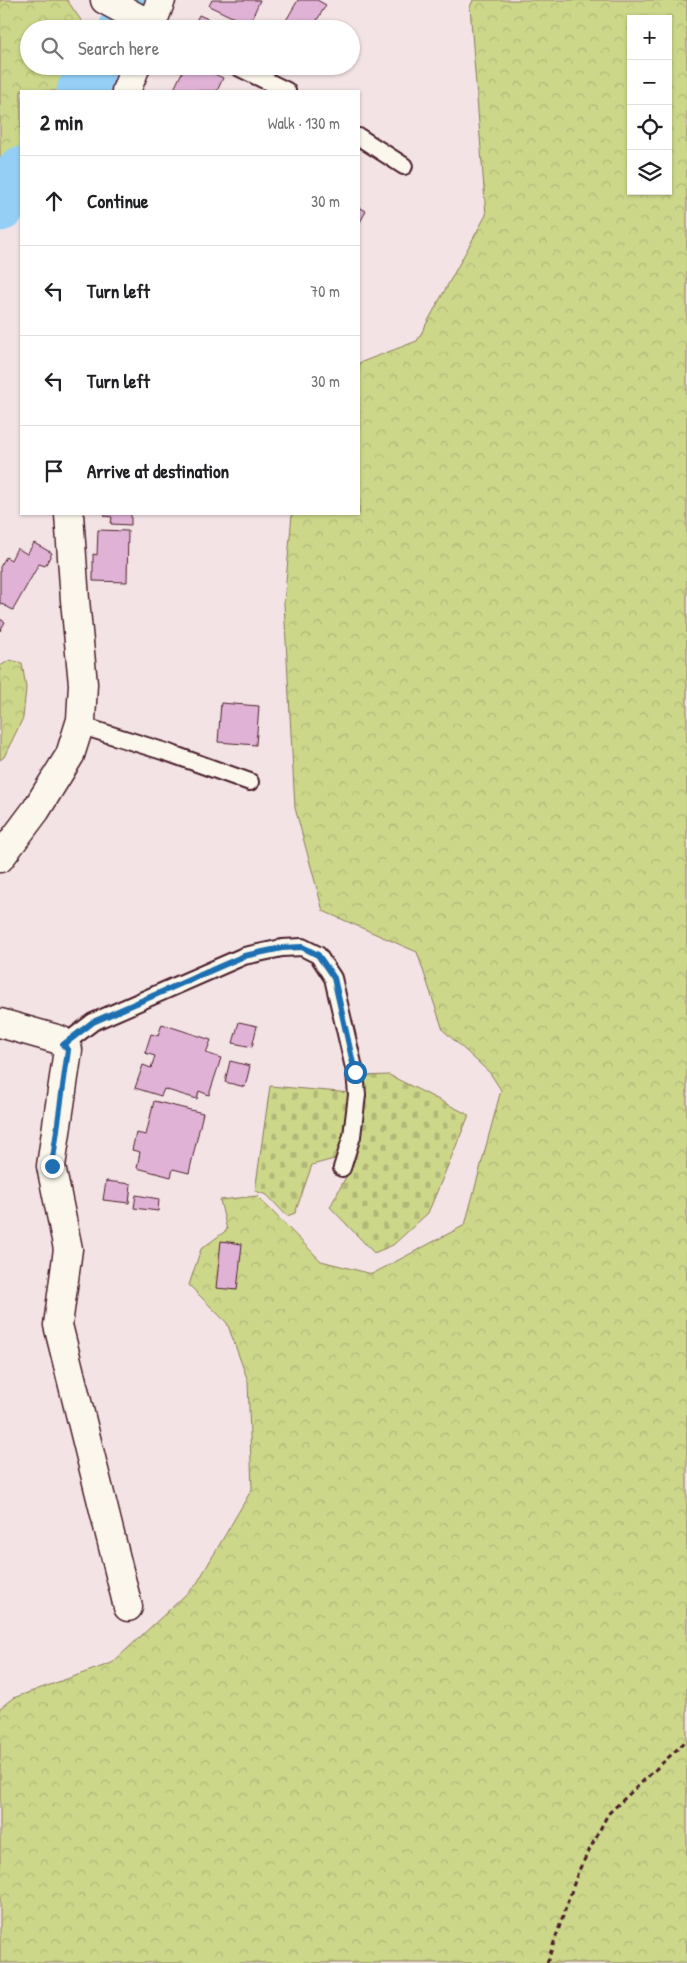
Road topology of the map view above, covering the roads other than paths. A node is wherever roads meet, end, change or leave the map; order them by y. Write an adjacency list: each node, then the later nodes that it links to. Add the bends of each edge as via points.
1 (161, 0): 2 (street)
2 (136, 18)
3 (132, 75): 5 (street)
4 (254, 75): 6 (lane)
5 (126, 90)
6 (285, 90)
7 (360, 138): 8 (lane)
8 (404, 166)
9 (69, 515): 10 (street, via 83,684)
10 (80, 725): 11 (lane); 12 (street, via 70,755 36,810)
11 (250, 782)
12 (0, 858)
13 (0, 1023): 14 (street, via 60,1040)
14 (63, 1045): 15 (lane, via 93,1022 244,956 302,947 318,955 334,978 355,1072 352,1136); 16 (street, via 68,1050 52,1166 68,1248 58,1325)
15 (342, 1168)
16 (128, 1607)

